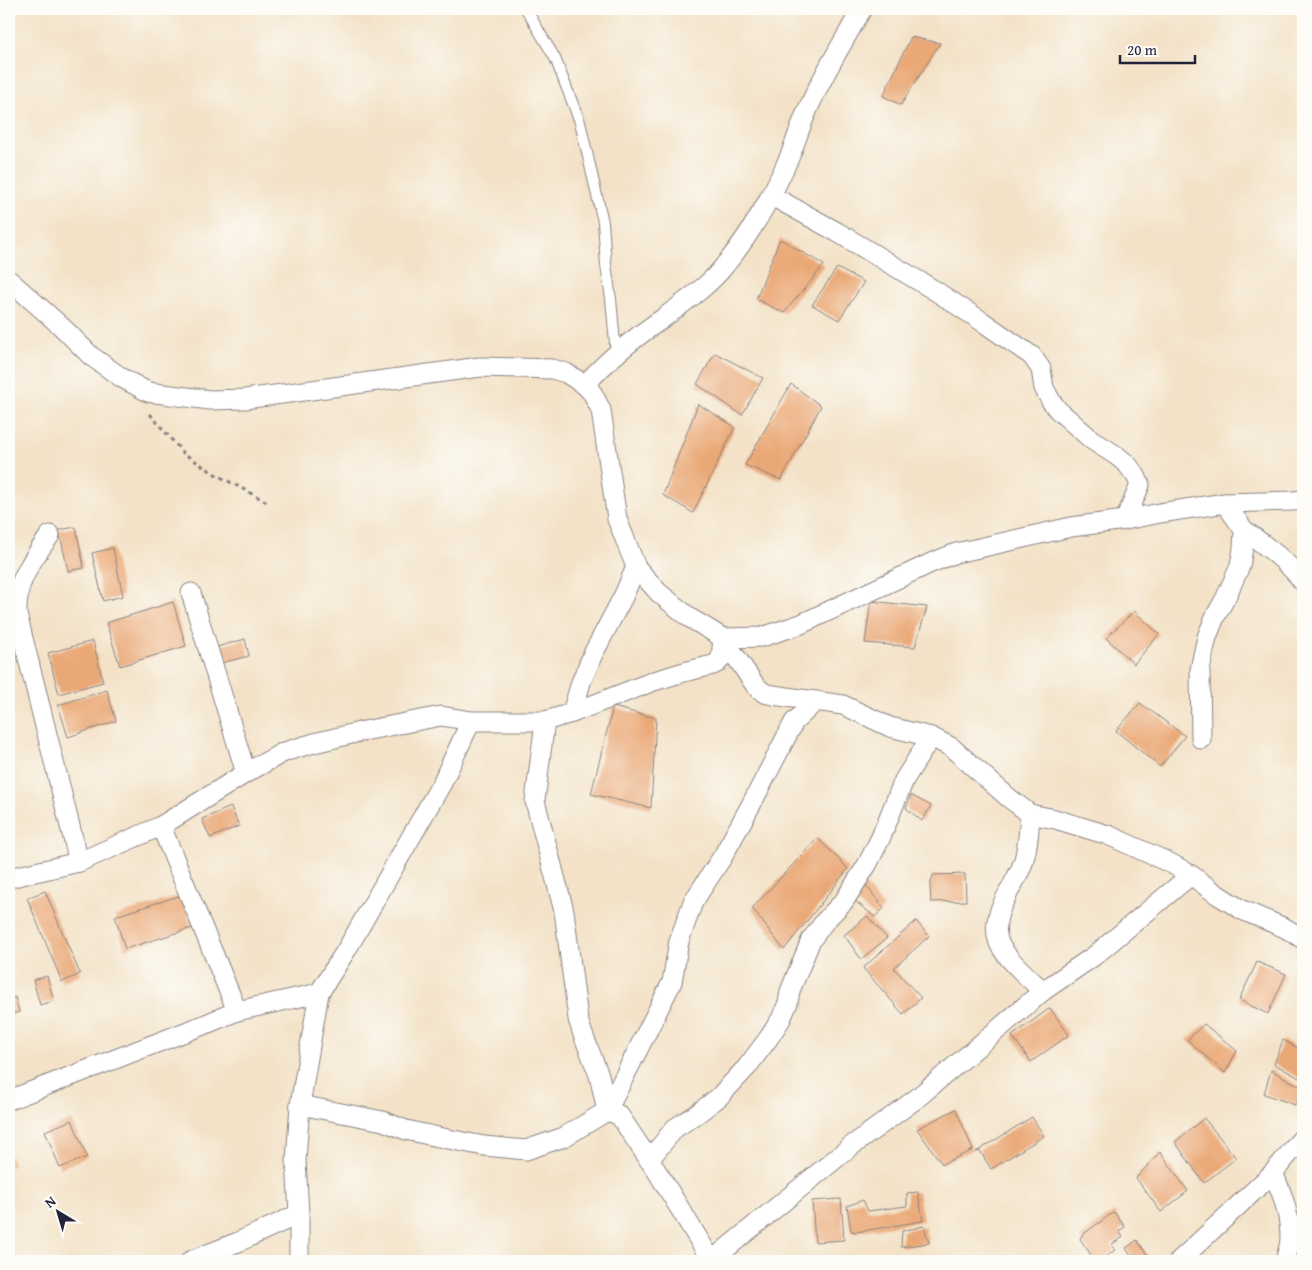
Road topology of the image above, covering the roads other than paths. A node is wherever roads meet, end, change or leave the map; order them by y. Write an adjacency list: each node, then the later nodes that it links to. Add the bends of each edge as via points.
1 (526, 9): 5 (lane, via 555,58 580,122 603,222)
2 (862, 9): 3 (street, via 825,72)
3 (772, 196): 5 (street, via 744,240 711,280); 9 (street, via 934,290 1032,356 1041,369 1050,401 1092,440 1122,460 1136,476 1140,485)
4 (9, 280): 6 (street, via 91,356 148,392 210,400 245,399 480,367 552,369 566,373)
5 (616, 354): 6 (street)
6 (585, 386): 12 (street, via 601,410 617,519)
7 (1303, 500): 8 (street)
8 (1225, 503): 9 (street); 10 (street)
9 (1125, 520): 15 (street, via 1071,527 956,554 800,624 762,637)
10 (1244, 530): 13 (street); 21 (street, via 1240,566 1215,617 1203,655 1200,670)
11 (50, 535): 25 (street, via 22,582 18,614)
12 (636, 567): 15 (street, via 659,593 682,612); 17 (street, via 590,661)
13 (1303, 582)
14 (191, 593): 22 (street)
15 (723, 638): 16 (street, via 764,693); 17 (street, via 721,658 713,665 654,681)
16 (816, 701): 20 (street, via 843,705 890,726); 34 (street, via 794,722 723,856 693,902 679,941 672,982)
17 (572, 713): 19 (street)
18 (471, 720): 19 (street); 22 (street, via 441,716 364,731 284,752); 30 (street, via 442,784 347,950)
19 (545, 721): 34 (street, via 535,801 564,911 578,1019 599,1075)
20 (931, 737): 23 (street, via 951,747); 36 (street, via 904,780 867,866 844,901 810,940 788,1003 768,1039 719,1097 675,1128)
21 (1201, 739)
22 (246, 773): 24 (street)
23 (1030, 814): 26 (street, via 1108,835); 29 (street, via 1027,848 1022,866 998,914 997,933 1008,955)
24 (162, 826): 25 (street); 31 (street)
25 (79, 862): 27 (street)
26 (1191, 875): 28 (street, via 1242,910); 29 (street, via 1094,956)
27 (9, 878)
28 (1303, 939)
29 (1043, 991): 41 (street, via 916,1099 850,1147)
30 (318, 993): 31 (street); 33 (street)
31 (237, 1011): 32 (street)
32 (9, 1100)
33 (300, 1105): 34 (street, via 438,1137 526,1150 564,1137); 38 (street, via 296,1160)
34 (607, 1112): 36 (street, via 619,1115)
35 (1303, 1137): 37 (street)
36 (649, 1160): 41 (street)
37 (1273, 1173): 42 (street); 43 (street, via 1288,1221 1290,1238)
38 (299, 1214): 39 (street); 40 (street)
39 (190, 1261)
40 (299, 1261)
41 (712, 1261)
42 (1179, 1261)
43 (1285, 1261)

